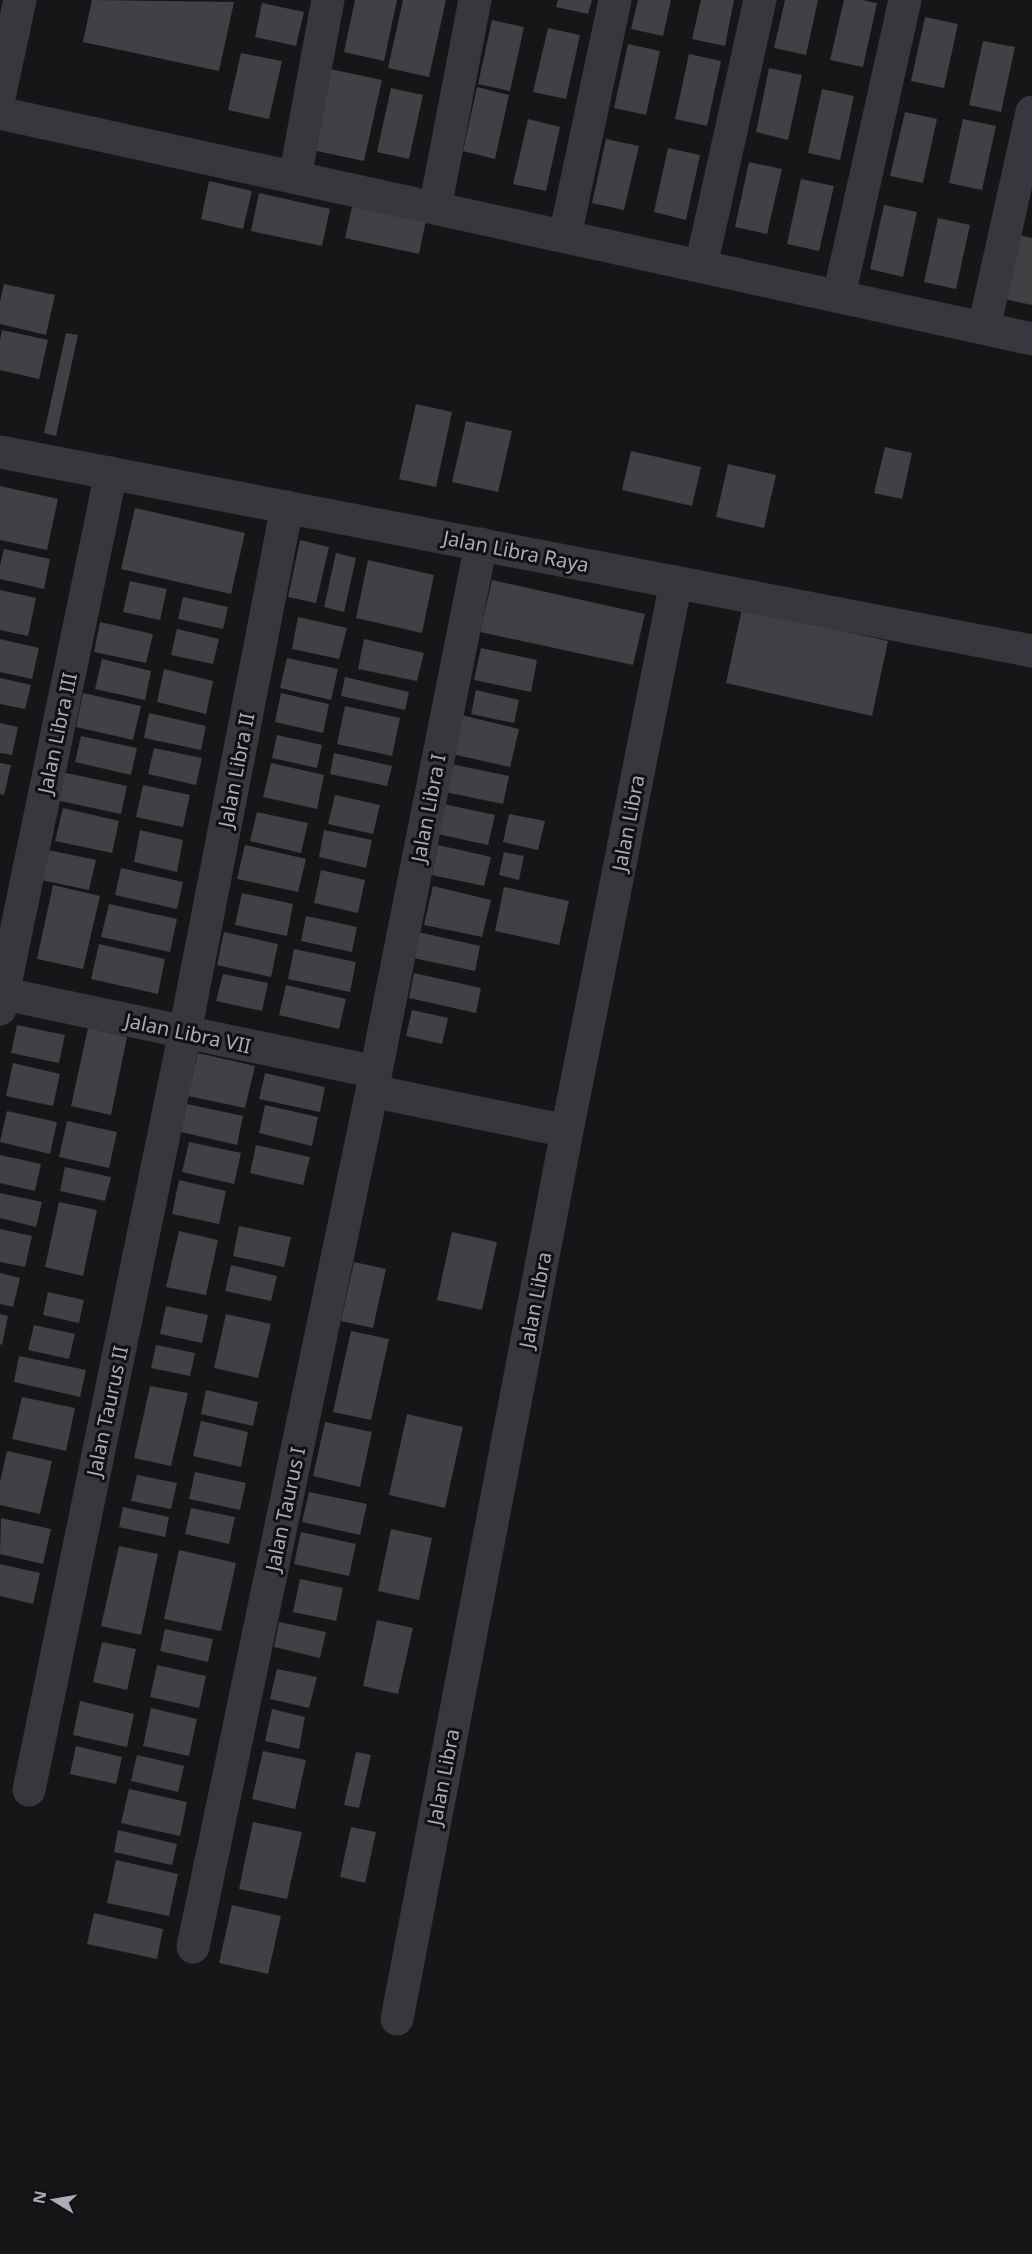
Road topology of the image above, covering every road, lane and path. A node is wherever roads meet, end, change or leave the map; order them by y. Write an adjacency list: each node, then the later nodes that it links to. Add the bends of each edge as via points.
1 (20, 0): 7 (street)
2 (327, 0): 10 (street)
3 (476, 0): 11 (street)
4 (615, 0): 12 (street)
5 (760, 0): 13 (street)
6 (905, 0): 14 (street)
7 (0, 93)
8 (1032, 112): 15 (street)
9 (0, 113): 10 (street)
10 (295, 177): 11 (street)
11 (435, 208): 12 (street)
12 (565, 236): 13 (street)
13 (701, 266): 14 (street)
14 (839, 296): 15 (street)
15 (984, 328): 16 (street)
16 (1032, 339)
17 (0, 452): 18 (street, Jalan Libra Raya)
18 (111, 473): 19 (street, Jalan Libra Raya); 23 (street, Jalan Libra III)
19 (287, 507): 20 (street, Jalan Libra Raya); 24 (street, Jalan Libra II)
20 (481, 544): 21 (street, Jalan Libra Raya); 25 (street, Jalan Libra I)
21 (676, 582): 22 (street, Jalan Libra Raya); 26 (street, Jalan Libra)
22 (1032, 651)
23 (1, 999): 24 (street, Jalan Libra VII)
24 (185, 1032): 25 (street, Jalan Libra VII); 27 (street, Jalan Taurus II)
25 (374, 1081): 26 (street, Jalan Libra VII); 28 (street, Jalan Taurus I)
26 (567, 1131): 29 (street, Jalan Libra)
27 (29, 1790)
28 (193, 1947)
29 (397, 2019)

